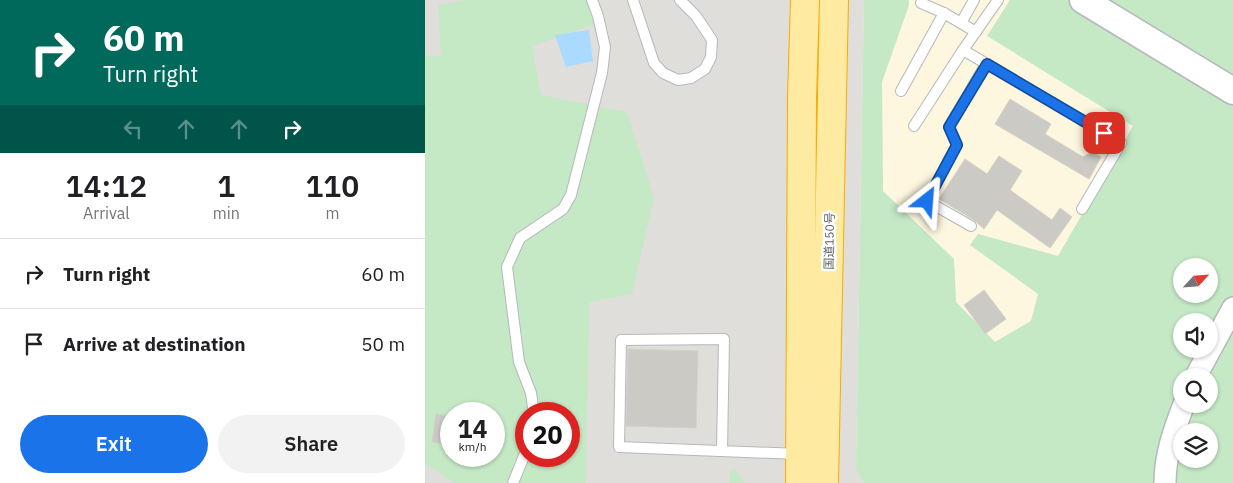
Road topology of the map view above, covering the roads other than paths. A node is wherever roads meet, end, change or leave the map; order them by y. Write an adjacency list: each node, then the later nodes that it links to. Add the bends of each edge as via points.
1 (592, 0): 22 (lane, via 605,47 602,73 571,195 563,209 520,238 507,267 519,362)
2 (633, 0): 3 (lane, via 654,62 663,73 678,80 691,78 705,69 711,57 712,40)
3 (680, 0)
4 (805, 0): 25 (highway)
5 (834, 0): 29 (highway, 国道150号)
6 (973, 0): 11 (lane)
7 (998, 0): 12 (lane)
8 (1083, 0): 16 (street)
9 (921, 3): 10 (lane)
10 (944, 13): 11 (lane); 15 (lane)
11 (961, 23): 12 (lane)
12 (976, 32): 13 (lane)
13 (963, 50): 14 (lane); 17 (lane)
14 (987, 64): 18 (lane, via 1121,143); 19 (lane, via 949,127 957,145 927,201)
15 (901, 91)
16 (1233, 91)
17 (914, 126)
18 (1082, 209)
19 (971, 226)
20 (1233, 308): 21 (street)
21 (1200, 368)
22 (532, 402)
23 (1181, 413): 30 (street, via 1165,465)
24 (721, 450): 24 (lane, via 619,447 621,340 724,339); 25 (lane)
25 (800, 454): 28 (highway)
26 (520, 467): 27 (lane)
27 (513, 483)
28 (800, 483)
29 (824, 483)
30 (1165, 483)

